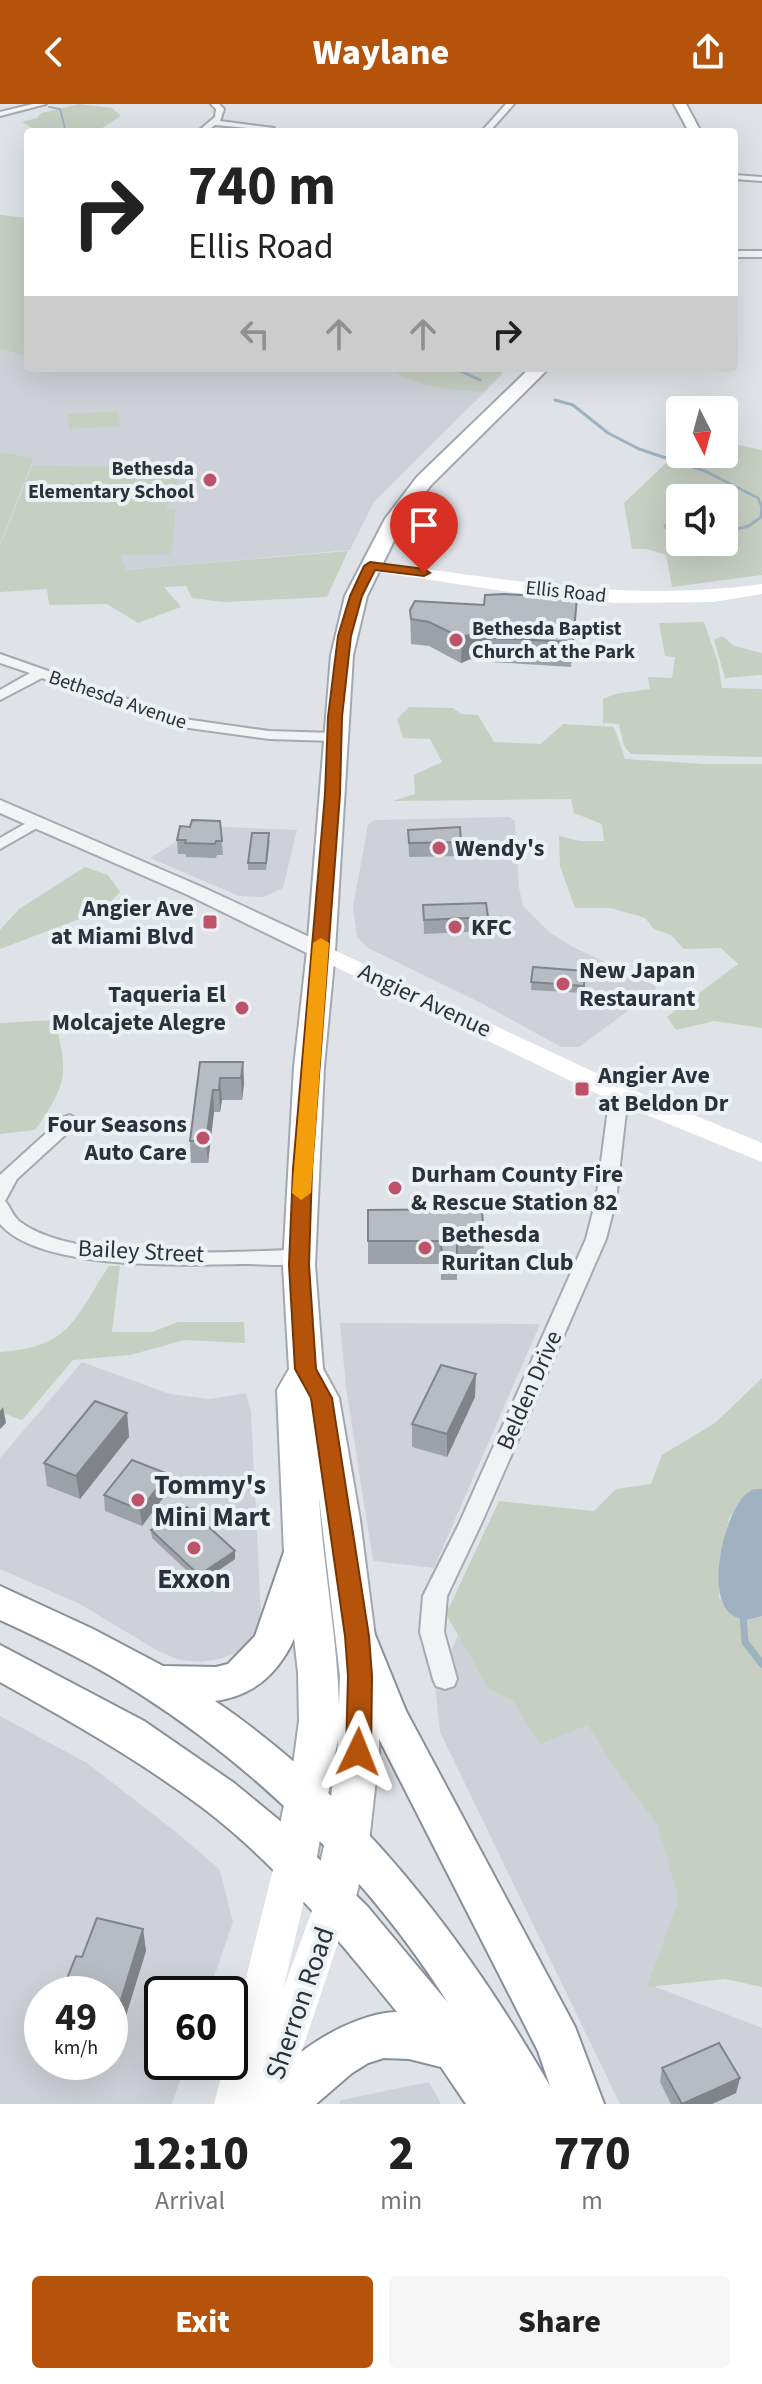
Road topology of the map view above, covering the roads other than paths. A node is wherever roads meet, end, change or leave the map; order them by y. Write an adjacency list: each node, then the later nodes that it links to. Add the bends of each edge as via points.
1 (42, 104): 5 (street)
2 (215, 104): 6 (street, via 221,112)
3 (510, 104): 9 (street)
4 (680, 104): 10 (main road)
5 (0, 114)
6 (215, 123): 7 (street); 8 (street)
7 (207, 128)
8 (270, 128)
9 (489, 128)
10 (693, 128)
11 (738, 177): 12 (street)
12 (762, 179)
13 (738, 254): 14 (street)
14 (762, 254)
15 (536, 372): 16 (main road, via 424,481 395,519)
16 (370, 566): 17 (main road, Ellis Road, via 632,598); 21 (main road, via 345,636)
17 (762, 589)
18 (0, 658): 19 (street, Bethesda Avenue)
19 (41, 673): 20 (street); 21 (street, Bethesda Avenue, via 205,728)
20 (0, 696)
21 (334, 737): 25 (main road)
22 (0, 806): 23 (street, Angier Avenue)
23 (37, 822): 24 (street); 25 (street, Angier Avenue)
24 (0, 844)
25 (321, 951): 26 (main road, Angier Avenue); 31 (main road)
26 (619, 1094): 28 (main road, Angier Avenue); 37 (street, Belden Drive, via 596,1239 435,1596 432,1632)
27 (70, 1121): 29 (street, via 9,1176)
28 (762, 1153)
29 (0, 1196)
30 (0, 1206): 31 (street, Bailey Street, via 11,1225 29,1237 93,1252)
31 (299, 1257): 32 (main road)
32 (306, 1369): 33 (main road, via 295,1390); 35 (main road, via 321,1398)
33 (303, 1552): 38 (main road, via 277,1631 250,1671 226,1682); 39 (main road, via 319,1721)
34 (0, 1602): 38 (main road)
35 (357, 1636): 40 (main road, via 359,1741); 49 (main road, via 387,1715 559,2043)
36 (0, 1662): 41 (main road, via 144,1744 219,1796)
37 (445, 1679)
38 (156, 1683): 39 (main road, via 236,1739)
39 (307, 1801): 40 (main road); 41 (main road)
40 (347, 1842): 42 (main road); 48 (main road, via 412,1915 469,1994)
41 (294, 1862): 42 (main road); 44 (main road, Sherron Road)
42 (333, 1901): 43 (main road); 45 (main road, Sherron Road)
43 (456, 2049): 46 (main road, via 403,2035 374,2037 344,2050); 47 (main road)
44 (235, 2104)
45 (263, 2104)
46 (281, 2104)
47 (494, 2104)
48 (534, 2104)
49 (580, 2104)

